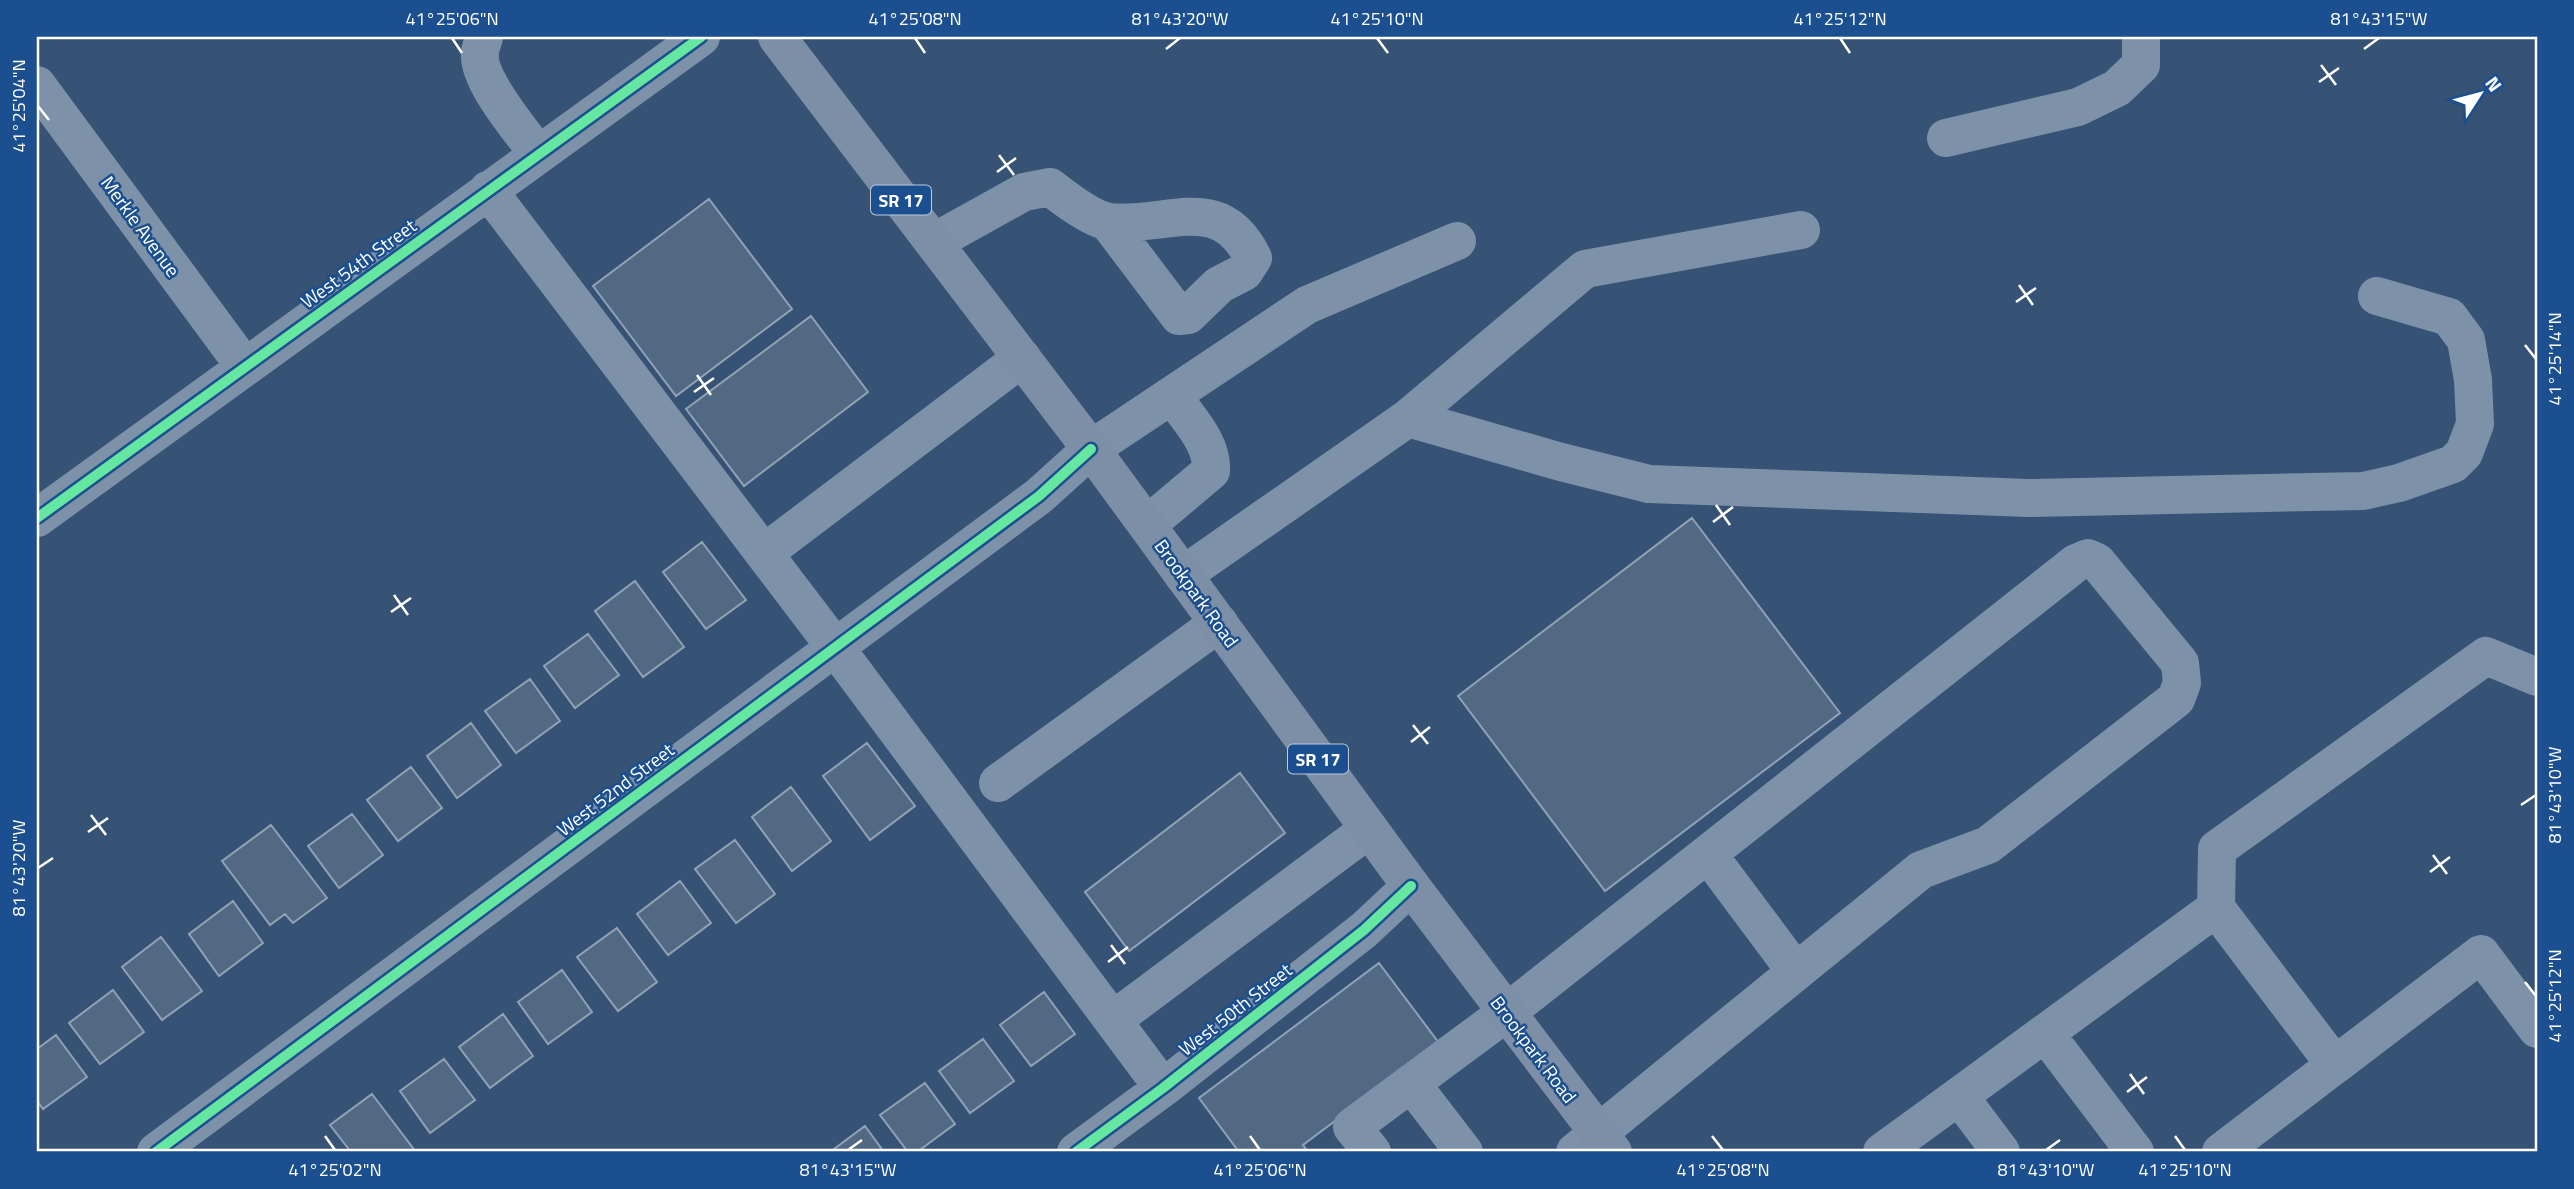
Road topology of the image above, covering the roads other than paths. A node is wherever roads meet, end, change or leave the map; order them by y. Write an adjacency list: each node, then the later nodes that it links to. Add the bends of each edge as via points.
1 (484, 37): 7 (street, via 481,67)
2 (701, 37): 7 (street, West 54th Street)
3 (777, 37): 12 (main road, Brookpark Road / SR 17)
4 (2141, 37): 6 (street, via 2141,65 2117,88 2078,107)
5 (37, 85): 15 (street, Merkle Avenue)
6 (1946, 138)
7 (538, 154): 8 (street, West 54th Street)
8 (488, 190): 15 (street, West 54th Street); 21 (street)
9 (1108, 222): 12 (street, via 1050,187 1024,192)
10 (1801, 230): 17 (street, via 1585,269)
11 (1457, 241): 16 (street, West 52nd Street, via 1307,305)
12 (934, 242): 14 (main road, Brookpark Road / SR 17)
13 (2377, 296): 17 (street, via 2449,317 2466,340 2475,424 2464,453 2454,464 2363,491 2029,498 1649,484)
14 (1022, 358): 18 (main road, Brookpark Road / SR 17); 21 (street)
15 (245, 367): 19 (street, West 54th Street)
16 (1172, 396): 18 (street, West 52nd Street); 20 (street, via 1206,444 1211,471)
17 (1408, 418): 22 (street)
18 (1091, 449): 20 (main road, Brookpark Road / SR 17); 24 (street, West 52nd Street, via 1039,496)
19 (37, 518)
20 (1147, 525): 22 (main road, Brookpark Road / SR 17)
21 (764, 553): 24 (street)
22 (1183, 575): 23 (main road, Brookpark Road / SR 17)
23 (1219, 623): 26 (street); 27 (main road, Brookpark Road / SR 17)
24 (835, 647): 33 (street); 41 (street, West 52nd Street)
25 (2537, 677): 30 (street, via 2486,656 2217,849)
26 (998, 783)
27 (1369, 830): 29 (main road, Brookpark Road / SR 17); 33 (street)
28 (1708, 854): 31 (street); 31 (street, via 2088,558 2097,562 2180,663 2182,683 2176,699 1988,845 1921,870); 32 (street)
29 (1411, 886): 32 (main road, Brookpark Road / SR 17); 38 (street, West 50th Street, via 1364,930)
30 (2216, 908): 35 (street); 36 (street)
31 (1796, 972): 40 (street)
32 (1506, 1013): 37 (street); 40 (main road, Brookpark Road / SR 17)
33 (1113, 1020): 38 (street)
34 (2537, 1030): 36 (street, via 2481,954)
35 (2045, 1033): 39 (street); 47 (street)
36 (2335, 1065): 48 (street)
37 (1411, 1083): 43 (street, via 1352,1126); 44 (street)
38 (1163, 1088): 42 (street, West 50th Street)
39 (1959, 1096): 45 (street); 46 (street)
40 (1595, 1146)
41 (156, 1152)
42 (1076, 1152)
43 (1372, 1152)
44 (1464, 1152)
45 (1882, 1152)
46 (2001, 1152)
47 (2135, 1152)
48 (2221, 1152)

